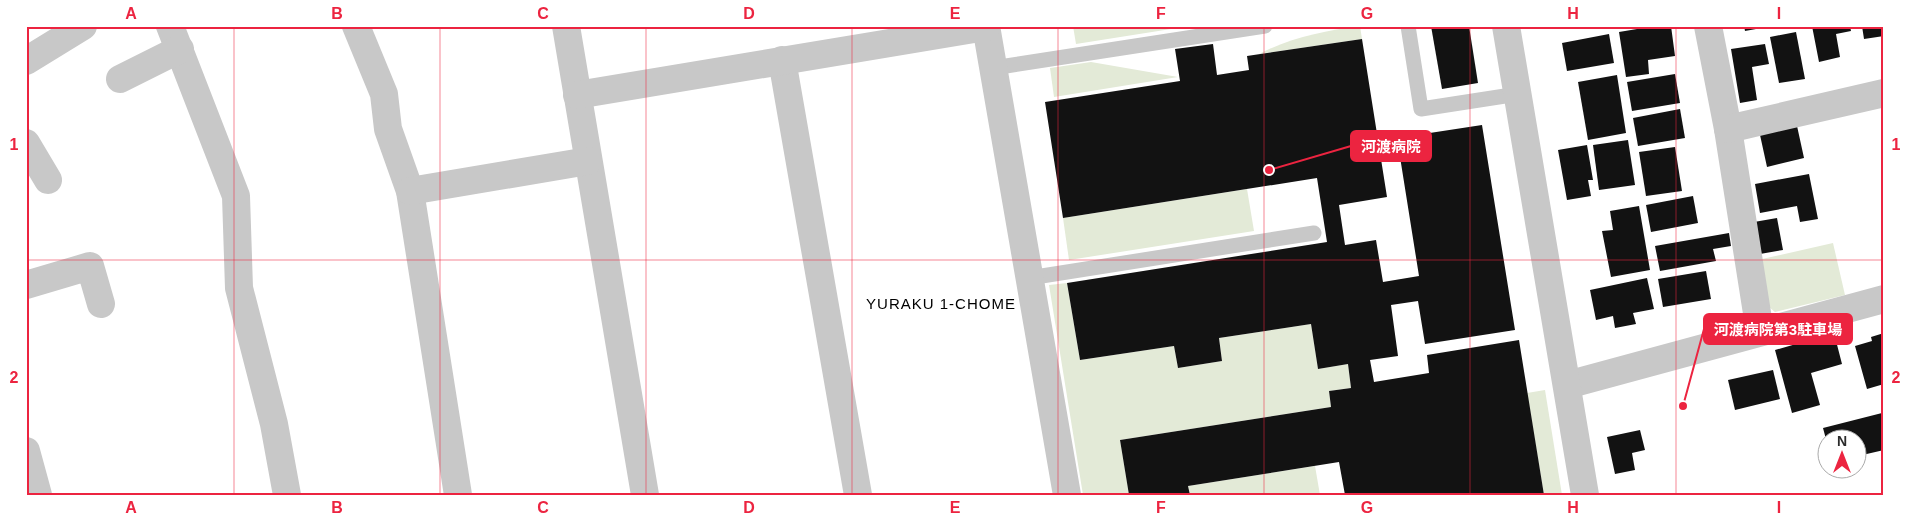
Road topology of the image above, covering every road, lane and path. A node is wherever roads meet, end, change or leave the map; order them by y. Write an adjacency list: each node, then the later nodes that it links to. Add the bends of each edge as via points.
1 (83, 26): 11 (street)
2 (356, 26): 21 (street, via 384,94 388,129)
3 (566, 26): 16 (street)
4 (1265, 26): 12 (lane)
5 (1408, 26): 15 (lane, via 1421,109)
6 (1506, 26): 15 (street)
7 (1708, 26): 17 (street)
8 (986, 27): 10 (street); 12 (street)
9 (175, 38): 13 (street); 31 (street, via 236,196 240,288 274,424)
10 (782, 60): 16 (street); 34 (street)
11 (26, 61)
12 (993, 68): 23 (street)
13 (120, 78)
14 (1884, 93): 17 (street)
15 (1518, 94): 28 (street)
16 (577, 95): 19 (street)
17 (1728, 129): 27 (street)
18 (26, 143): 20 (street)
19 (588, 161): 21 (street); 33 (street)
20 (48, 180)
21 (410, 191): 32 (street)
22 (1314, 233): 23 (lane)
23 (1029, 278): 35 (street)
24 (26, 285): 26 (street, via 90,266)
25 (1884, 300): 27 (street)
26 (101, 304)
27 (1760, 332): 28 (street)
28 (1567, 385): 36 (street)
29 (26, 451): 30 (street)
30 (38, 495)
31 (287, 495)
32 (458, 495)
33 (645, 495)
34 (858, 495)
35 (1066, 495)
36 (1585, 495)

